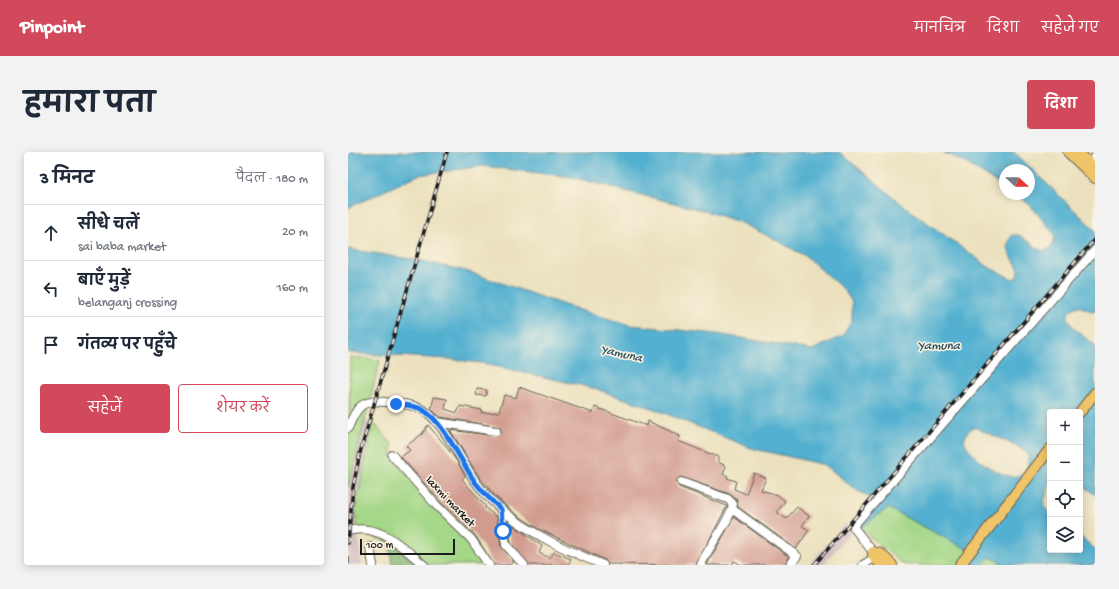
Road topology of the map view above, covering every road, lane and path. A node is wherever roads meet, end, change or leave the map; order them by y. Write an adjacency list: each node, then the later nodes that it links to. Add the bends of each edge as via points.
1 (1068, 152): 4 (main road)
2 (1078, 152): 3 (main road)
3 (1093, 163)
4 (1095, 178)
5 (1095, 250): 18 (street, via 854,525)
6 (1095, 393): 7 (main road)
7 (1082, 409)
8 (436, 422): 9 (street, via 427,412 412,406 372,402 358,407); 10 (street); 14 (street, via 476,483)
9 (348, 428)
10 (496, 431)
11 (1047, 453): 28 (main road)
12 (392, 455): 22 (street, laxmi market, via 471,538)
13 (681, 482): 15 (street, via 732,501)
14 (501, 509): 19 (street, via 506,545); 23 (street, via 549,540)
15 (732, 509): 24 (street); 25 (street, via 797,556)
16 (348, 530): 21 (street, via 358,528 392,538)
17 (370, 547): 20 (street)
18 (876, 558): 26 (street); 27 (main road, via 881,554)
19 (520, 564)
20 (374, 565)
21 (424, 565)
22 (490, 565)
23 (603, 565)
24 (701, 565)
25 (790, 565)
26 (863, 565)
27 (892, 565)
28 (960, 565)

